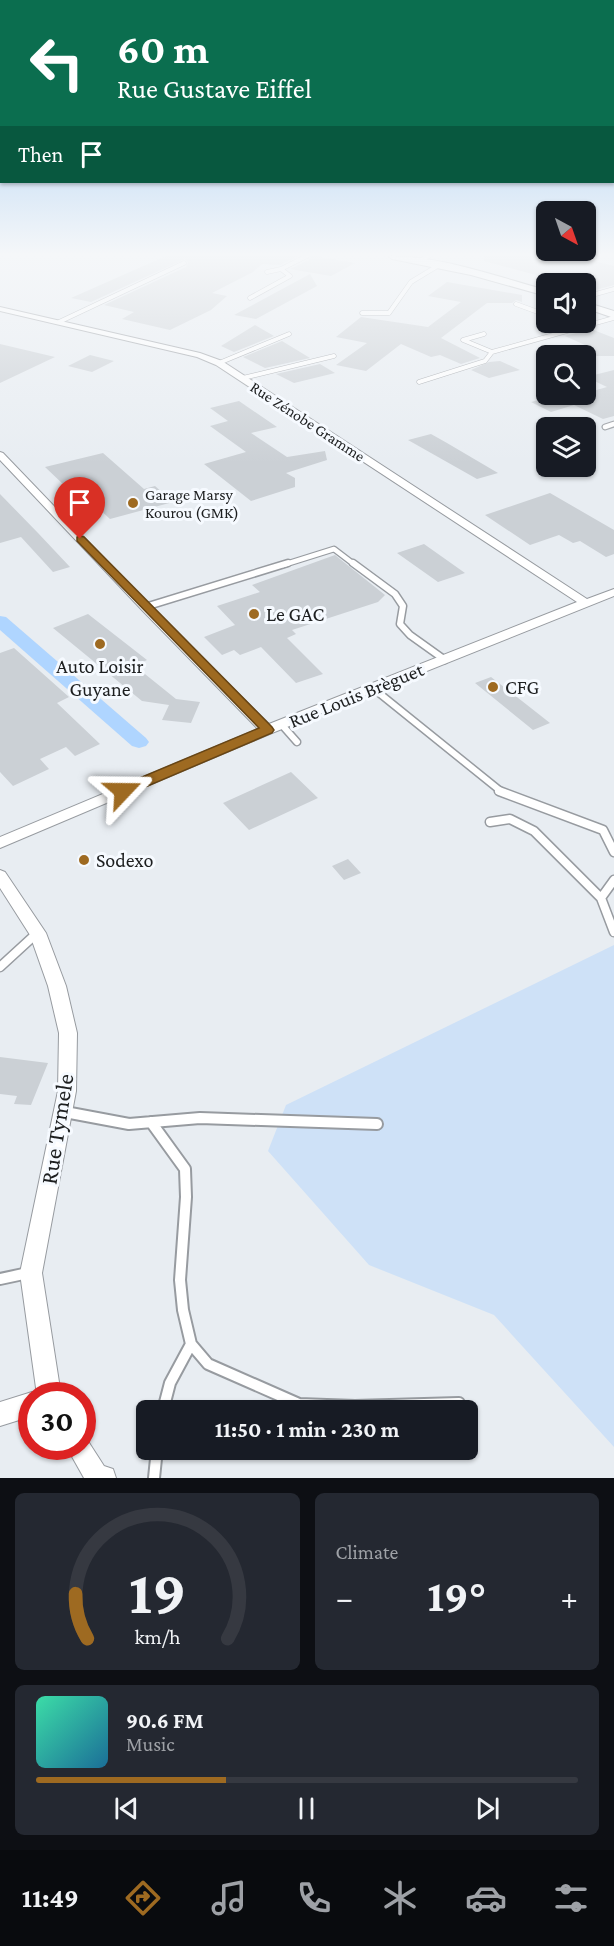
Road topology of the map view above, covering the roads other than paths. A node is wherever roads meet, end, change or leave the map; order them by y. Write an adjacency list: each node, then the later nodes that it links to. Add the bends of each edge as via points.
1 (71, 325): 7 (street, Rue Zénobe Gramme, via 200,355)
2 (484, 333): 5 (lane, via 463,340)
3 (558, 333): 5 (lane)
4 (289, 334): 7 (lane)
5 (492, 352): 9 (lane, via 485,361)
6 (334, 356): 8 (lane)
7 (219, 363): 8 (street, Rue Zénobe Gramme)
8 (243, 378): 14 (street, Rue Zénobe Gramme)
9 (419, 382)
10 (614, 424): 11 (lane)
11 (605, 427)
12 (0, 455): 15 (street)
13 (614, 592): 14 (street, Rue Louis Brèguet)
14 (586, 603): 16 (street, Rue Louis Brèguet)
15 (145, 607): 16 (lane, via 334,549 395,594 403,606 400,624); 18 (street)
16 (445, 660): 17 (street, Rue Louis Brèguet)
17 (374, 688): 18 (street, Rue Louis Brèguet); 22 (lane, via 499,791 603,830)
18 (274, 727): 19 (lane); 21 (street, Rue Louis Brèguet)
19 (297, 742)
20 (490, 822): 25 (lane, via 510,819 534,831)
21 (0, 843)
22 (614, 852)
23 (0, 876): 27 (street, Rue Tymele)
24 (614, 880): 25 (lane)
25 (601, 898): 26 (lane)
26 (614, 932)
27 (38, 933): 28 (lane); 29 (street, Rue Tymele, via 68,1033)
28 (0, 967)
29 (63, 1111): 30 (lane, via 129,1124); 32 (street, Rue Tymele)
30 (151, 1122): 31 (lane, via 200,1118); 34 (lane, via 185,1169 180,1280)
31 (377, 1124)
32 (31, 1273): 33 (lane); 35 (street, Rue Tymele)
33 (0, 1279)
34 (191, 1344): 36 (lane, via 170,1383); 37 (lane, via 208,1364)
35 (47, 1382)
36 (166, 1400)
37 (290, 1400)
38 (18, 1408): 39 (street)
39 (0, 1414)
40 (87, 1460): 42 (street, via 97,1477)
41 (156, 1460): 43 (lane)
42 (104, 1478)
43 (154, 1478)

